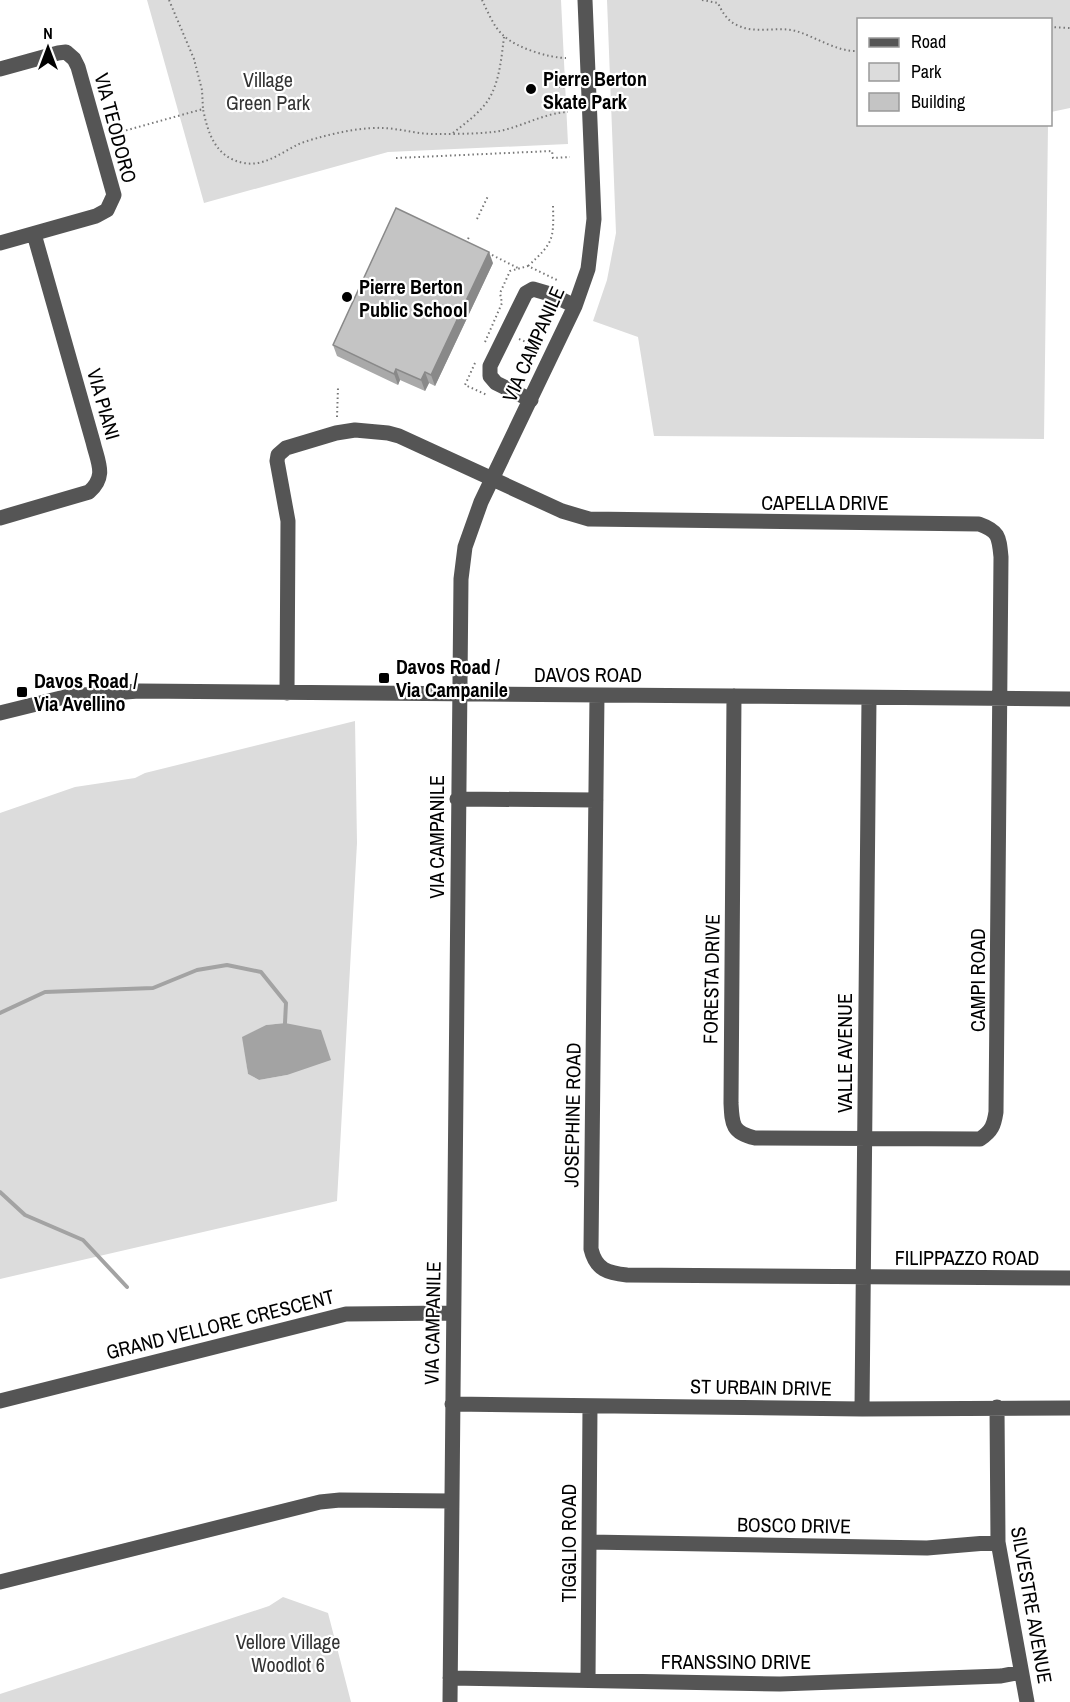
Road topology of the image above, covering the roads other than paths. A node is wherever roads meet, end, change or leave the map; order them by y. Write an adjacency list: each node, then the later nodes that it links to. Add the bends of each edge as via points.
1 (585, 0): 5 (street, VIA CAMPANILE, via 594,219 588,270)
2 (0, 69): 3 (street, VIA TEODORO, via 58,53 66,52 74,59 114,195 107,210 96,216)
3 (34, 234): 4 (street, VIA TEODORO); 8 (street, VIA PIANI, via 100,478 89,492)
4 (0, 243)
5 (575, 306): 6 (street, VIA CAMPANILE); 6 (street, via 533,289 526,292 490,366 490,376 496,383)
6 (531, 400): 7 (street, VIA CAMPANILE)
7 (493, 479): 9 (street, via 399,436 376,431 336,433 281,450 277,461 288,521); 10 (street, VIA CAMPANILE, via 470,532 462,564); 14 (street, CAPELLA DRIVE, via 562,511 605,521 979,524 991,528 999,538 1001,557)
8 (0, 518)
9 (287, 693): 10 (street, DAVOS ROAD); 16 (street, DAVOS ROAD, via 109,693 48,700)
10 (458, 694): 11 (street, DAVOS ROAD); 17 (street, VIA CAMPANILE)
11 (597, 695): 12 (street, DAVOS ROAD); 18 (street, JOSEPHINE ROAD)
12 (734, 696): 13 (street, DAVOS ROAD); 19 (street, FORESTA DRIVE, via 732,1119 743,1136 755,1138)
13 (869, 698): 14 (street, DAVOS ROAD); 19 (street, VALLE AVENUE)
14 (1000, 699): 15 (street, DAVOS ROAD); 19 (street, CAMPI ROAD, via 994,1126 989,1134 974,1140)
15 (1070, 699)
16 (0, 713)
17 (458, 799): 18 (street); 22 (street, VIA CAMPANILE)
18 (596, 800): 20 (street, JOSEPHINE ROAD, via 593,1258 610,1273 627,1275)
19 (865, 1140): 20 (street, VALLE AVENUE)
20 (864, 1277): 21 (street, FILIPPAZZO ROAD); 28 (street, VALLE AVENUE)
21 (1070, 1278)
22 (453, 1313): 23 (street, GRAND VELLORE CRESCENT, via 346,1314); 24 (street, VIA CAMPANILE)
23 (0, 1401)
24 (452, 1404): 25 (street, ST URBAIN DRIVE); 29 (street, VIA CAMPANILE)
25 (590, 1406): 28 (street, ST URBAIN DRIVE); 30 (street, TIGGLIO ROAD)
26 (997, 1407): 27 (street, ST URBAIN DRIVE); 28 (street, ST URBAIN DRIVE); 31 (street, SILVESTRE AVENUE)
27 (1070, 1408)
28 (862, 1409)
29 (451, 1501): 32 (street, via 320,1502); 34 (street, VIA CAMPANILE)
30 (589, 1542): 31 (street, BOSCO DRIVE, via 927,1548); 35 (street, TIGGLIO ROAD)
31 (998, 1542): 33 (street, SILVESTRE AVENUE)
32 (0, 1582)
33 (1022, 1672): 35 (street, FRANSSINO DRIVE, via 780,1684); 37 (street, SILVESTRE AVENUE)
34 (450, 1678): 35 (street, FRANSSINO DRIVE); 36 (street, VIA CAMPANILE)
35 (588, 1680)
36 (450, 1702)
37 (1027, 1702)

